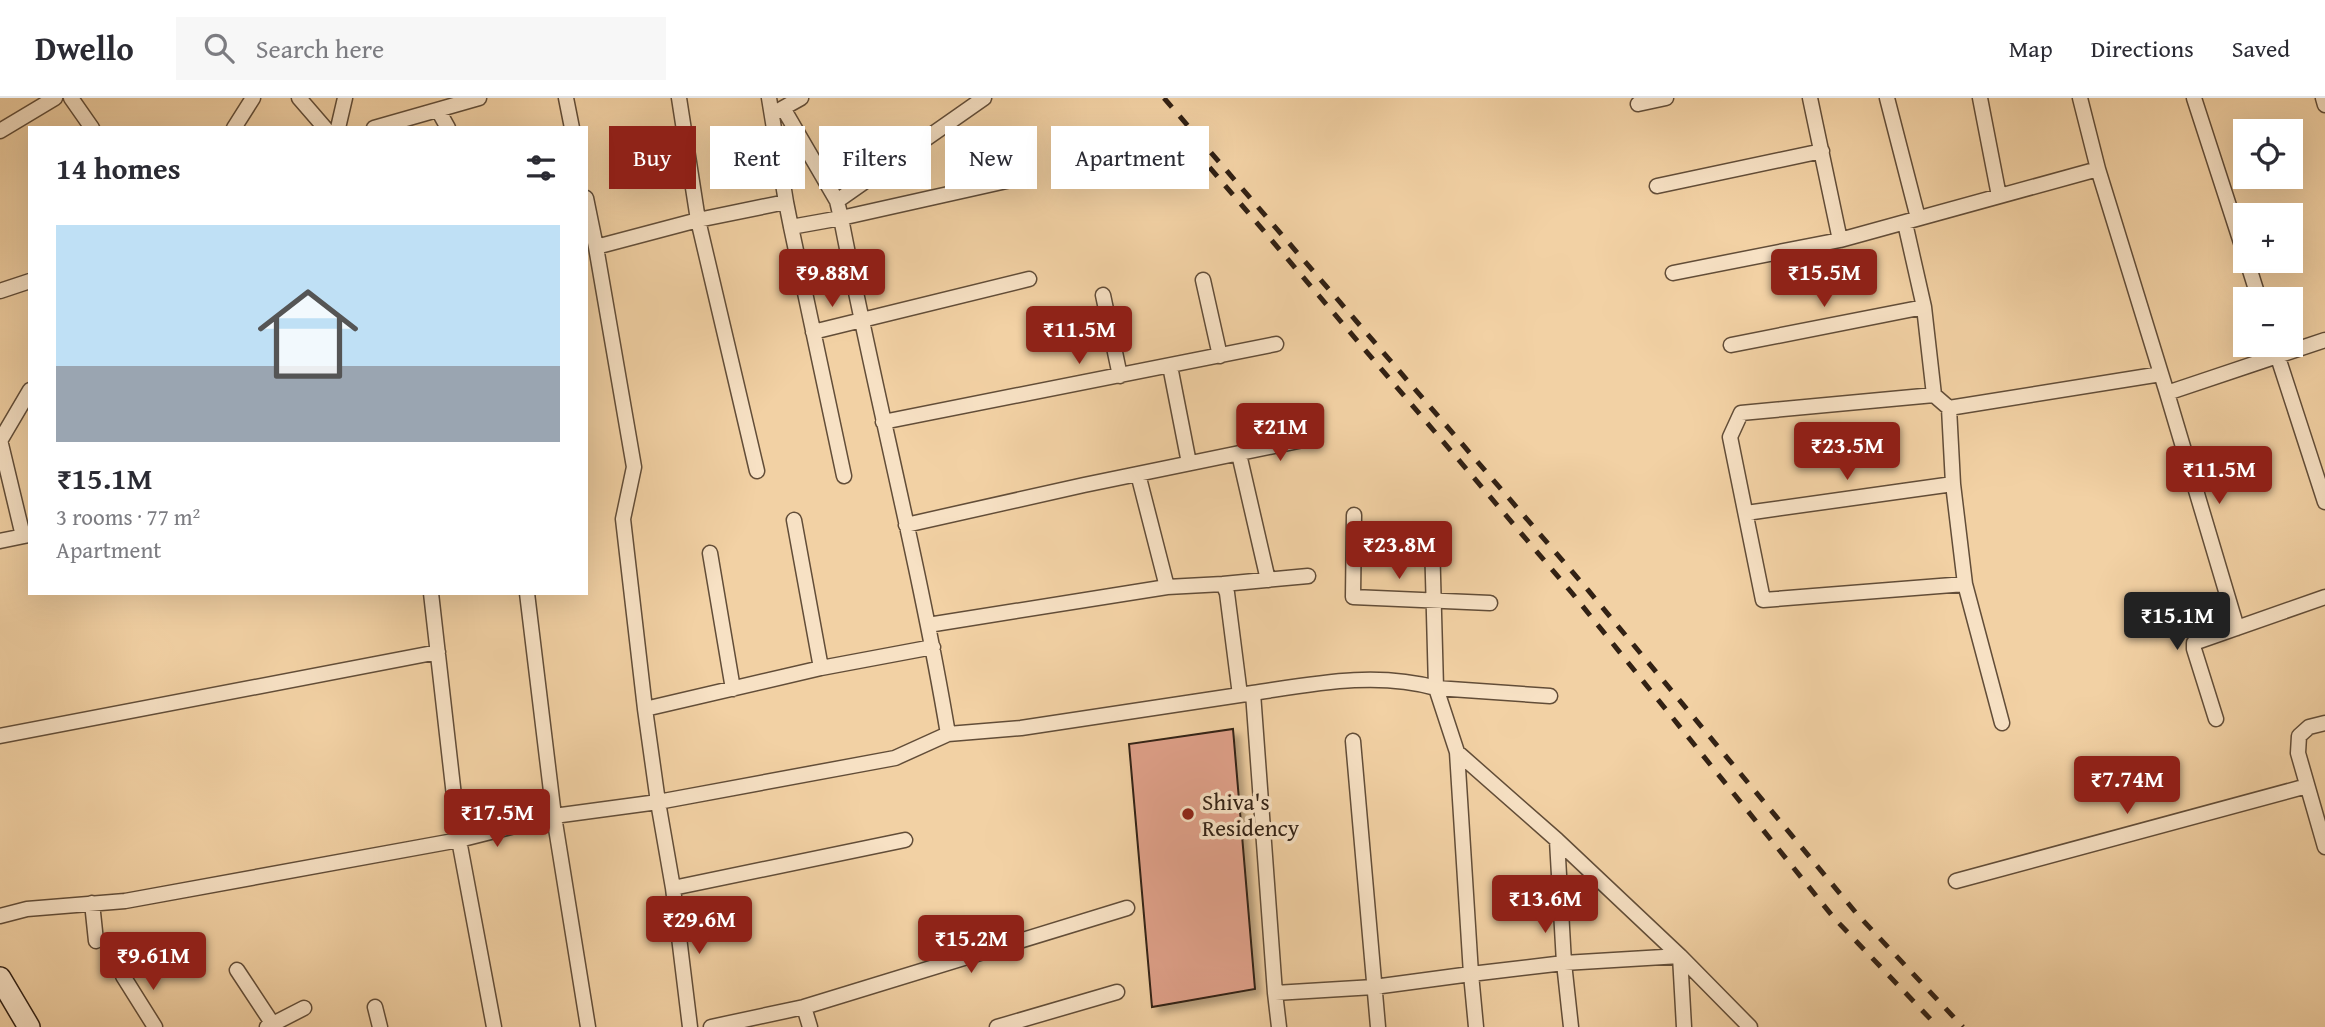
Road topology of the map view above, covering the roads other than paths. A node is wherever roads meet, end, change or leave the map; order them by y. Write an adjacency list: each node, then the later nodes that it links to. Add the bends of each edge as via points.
1 (55, 98): 30 (street)
2 (71, 98): 23 (street)
3 (253, 98): 24 (street)
4 (299, 98): 25 (street)
5 (345, 98): 26 (street)
6 (479, 98): 21 (street)
7 (566, 98): 29 (street)
8 (678, 98): 41 (street)
9 (769, 98): 22 (street)
10 (801, 98): 22 (street)
11 (984, 98): 36 (street)
12 (1666, 98): 19 (street)
13 (1810, 98): 31 (street)
14 (1887, 98): 42 (street)
15 (1980, 98): 35 (street)
16 (2080, 98): 32 (street)
17 (2194, 98): 40 (street)
18 (2323, 98): 20 (street)
19 (1638, 104)
20 (2325, 105)
21 (438, 110): 27 (street); 28 (street)
22 (777, 111): 36 (street); 37 (street)
23 (91, 126)
24 (235, 126)
25 (323, 126)
26 (338, 126)
27 (381, 126)
28 (447, 126)
29 (572, 126)
30 (0, 131)
31 (1822, 151): 33 (street); 44 (street)
32 (2098, 169): 35 (street); 63 (street)
33 (1657, 186)
34 (971, 189): 39 (street)
35 (1998, 196): 42 (street)
36 (837, 201): 39 (street)
37 (786, 202): 41 (street); 43 (street)
38 (588, 208): 45 (street)
39 (841, 218): 43 (street); 53 (street)
40 (2233, 218)
41 (698, 220): 45 (street); 74 (street)
42 (1912, 220): 44 (street); 52 (street)
43 (791, 227): 54 (street)
44 (1840, 240): 46 (street)
45 (596, 247): 106 (street, via 634,467 623,519)
46 (1673, 273)
47 (1029, 279): 53 (street)
48 (1203, 280): 59 (street)
49 (28, 282): 50 (street)
50 (0, 290)
51 (1103, 295): 64 (street)
52 (1924, 307): 58 (street); 67 (street)
53 (860, 319): 54 (street); 69 (street)
54 (813, 332): 76 (street)
55 (2325, 340): 57 (street)
56 (1276, 344): 59 (street)
57 (2303, 344)
58 (1731, 345)
59 (1220, 356): 62 (street)
60 (2258, 357): 66 (street)
61 (2278, 357): 78 (street)
62 (1170, 366): 64 (street); 73 (street)
63 (2161, 374): 66 (street); 68 (street)
64 (1120, 376): 69 (street)
65 (28, 393): 71 (street)
66 (2167, 393): 98 (street)
67 (1934, 395): 68 (street); 79 (street, via 1741,413 1730,438)
68 (1949, 408): 77 (street)
69 (883, 422): 82 (street)
70 (1313, 438): 72 (street)
71 (0, 441): 83 (street)
72 (1239, 454): 73 (street); 88 (street)
73 (1189, 463): 75 (street)
74 (757, 471)
75 (1138, 474): 82 (street); 91 (street)
76 (844, 476)
77 (1953, 484): 79 (street); 90 (street)
78 (2325, 502)
79 (1746, 513): 90 (street, via 1763,600)
80 (1354, 515): 95 (street, via 1353,597)
81 (794, 520): 101 (street)
82 (906, 525): 97 (street)
83 (26, 535): 85 (street)
84 (1432, 540): 95 (street)
85 (0, 541)
86 (710, 553): 103 (street)
87 (1308, 576): 88 (street)
88 (1268, 580): 89 (street)
89 (1223, 584): 91 (street); 104 (street)
90 (1965, 584): 108 (street)
91 (1167, 587): 97 (street)
92 (431, 595): 100 (street)
93 (527, 595): 116 (street)
94 (2325, 597): 98 (street)
95 (1434, 600): 96 (street); 102 (street)
96 (1490, 603)
97 (928, 625): 99 (street)
98 (2237, 628): 107 (street, via 2194,643)
99 (933, 647): 101 (street); 110 (street)
100 (438, 652): 111 (street); 118 (street)
101 (821, 668): 103 (street)
102 (1436, 688): 104 (street, via 1416,682 1345,679); 105 (street); 113 (street)
103 (733, 689): 106 (street)
104 (1246, 694): 110 (street); 135 (street)
105 (1550, 696)
106 (645, 709): 115 (street)
107 (2216, 719)
108 (2001, 723)
109 (2325, 723): 114 (street, via 2309,727 2299,736 2298,753)
110 (948, 734): 115 (street, via 895,758)
111 (0, 736)
112 (1353, 741): 133 (street)
113 (1457, 752): 117 (street); 130 (street)
114 (2307, 786): 120 (street); 121 (street)
115 (658, 802): 116 (street); 122 (street)
116 (554, 816): 118 (street); 144 (street)
117 (1557, 840): 127 (street); 128 (street)
118 (459, 841): 123 (street, via 125,901); 143 (street)
119 (905, 841): 122 (street)
120 (2325, 848)
121 (1956, 881)
122 (673, 888): 145 (street)
123 (92, 903): 125 (street); 126 (street)
124 (1128, 908): 137 (street)
125 (0, 916)
126 (96, 941)
127 (1680, 956): 128 (street); 153 (street); 154 (street)
128 (1564, 963): 130 (street); 152 (street)
129 (237, 970): 139 (street)
130 (1471, 974): 133 (street); 151 (street)
131 (122, 975): 141 (street)
132 (0, 978): 140 (street)
133 (1374, 987): 135 (street); 150 (street)
134 (1117, 992): 148 (street)
135 (1275, 993): 149 (street)
136 (375, 1007): 142 (street)
137 (804, 1007): 146 (street); 147 (street)
138 (304, 1008): 139 (street)
139 (270, 1025)
140 (29, 1027)
141 (155, 1027)
142 (380, 1027)
143 (494, 1027)
144 (588, 1027)
145 (690, 1027)
146 (711, 1027)
147 (810, 1027)
148 (997, 1027)
149 (1279, 1027)
150 (1378, 1027)
151 (1476, 1027)
152 (1572, 1027)
153 (1684, 1027)
154 (1751, 1027)

